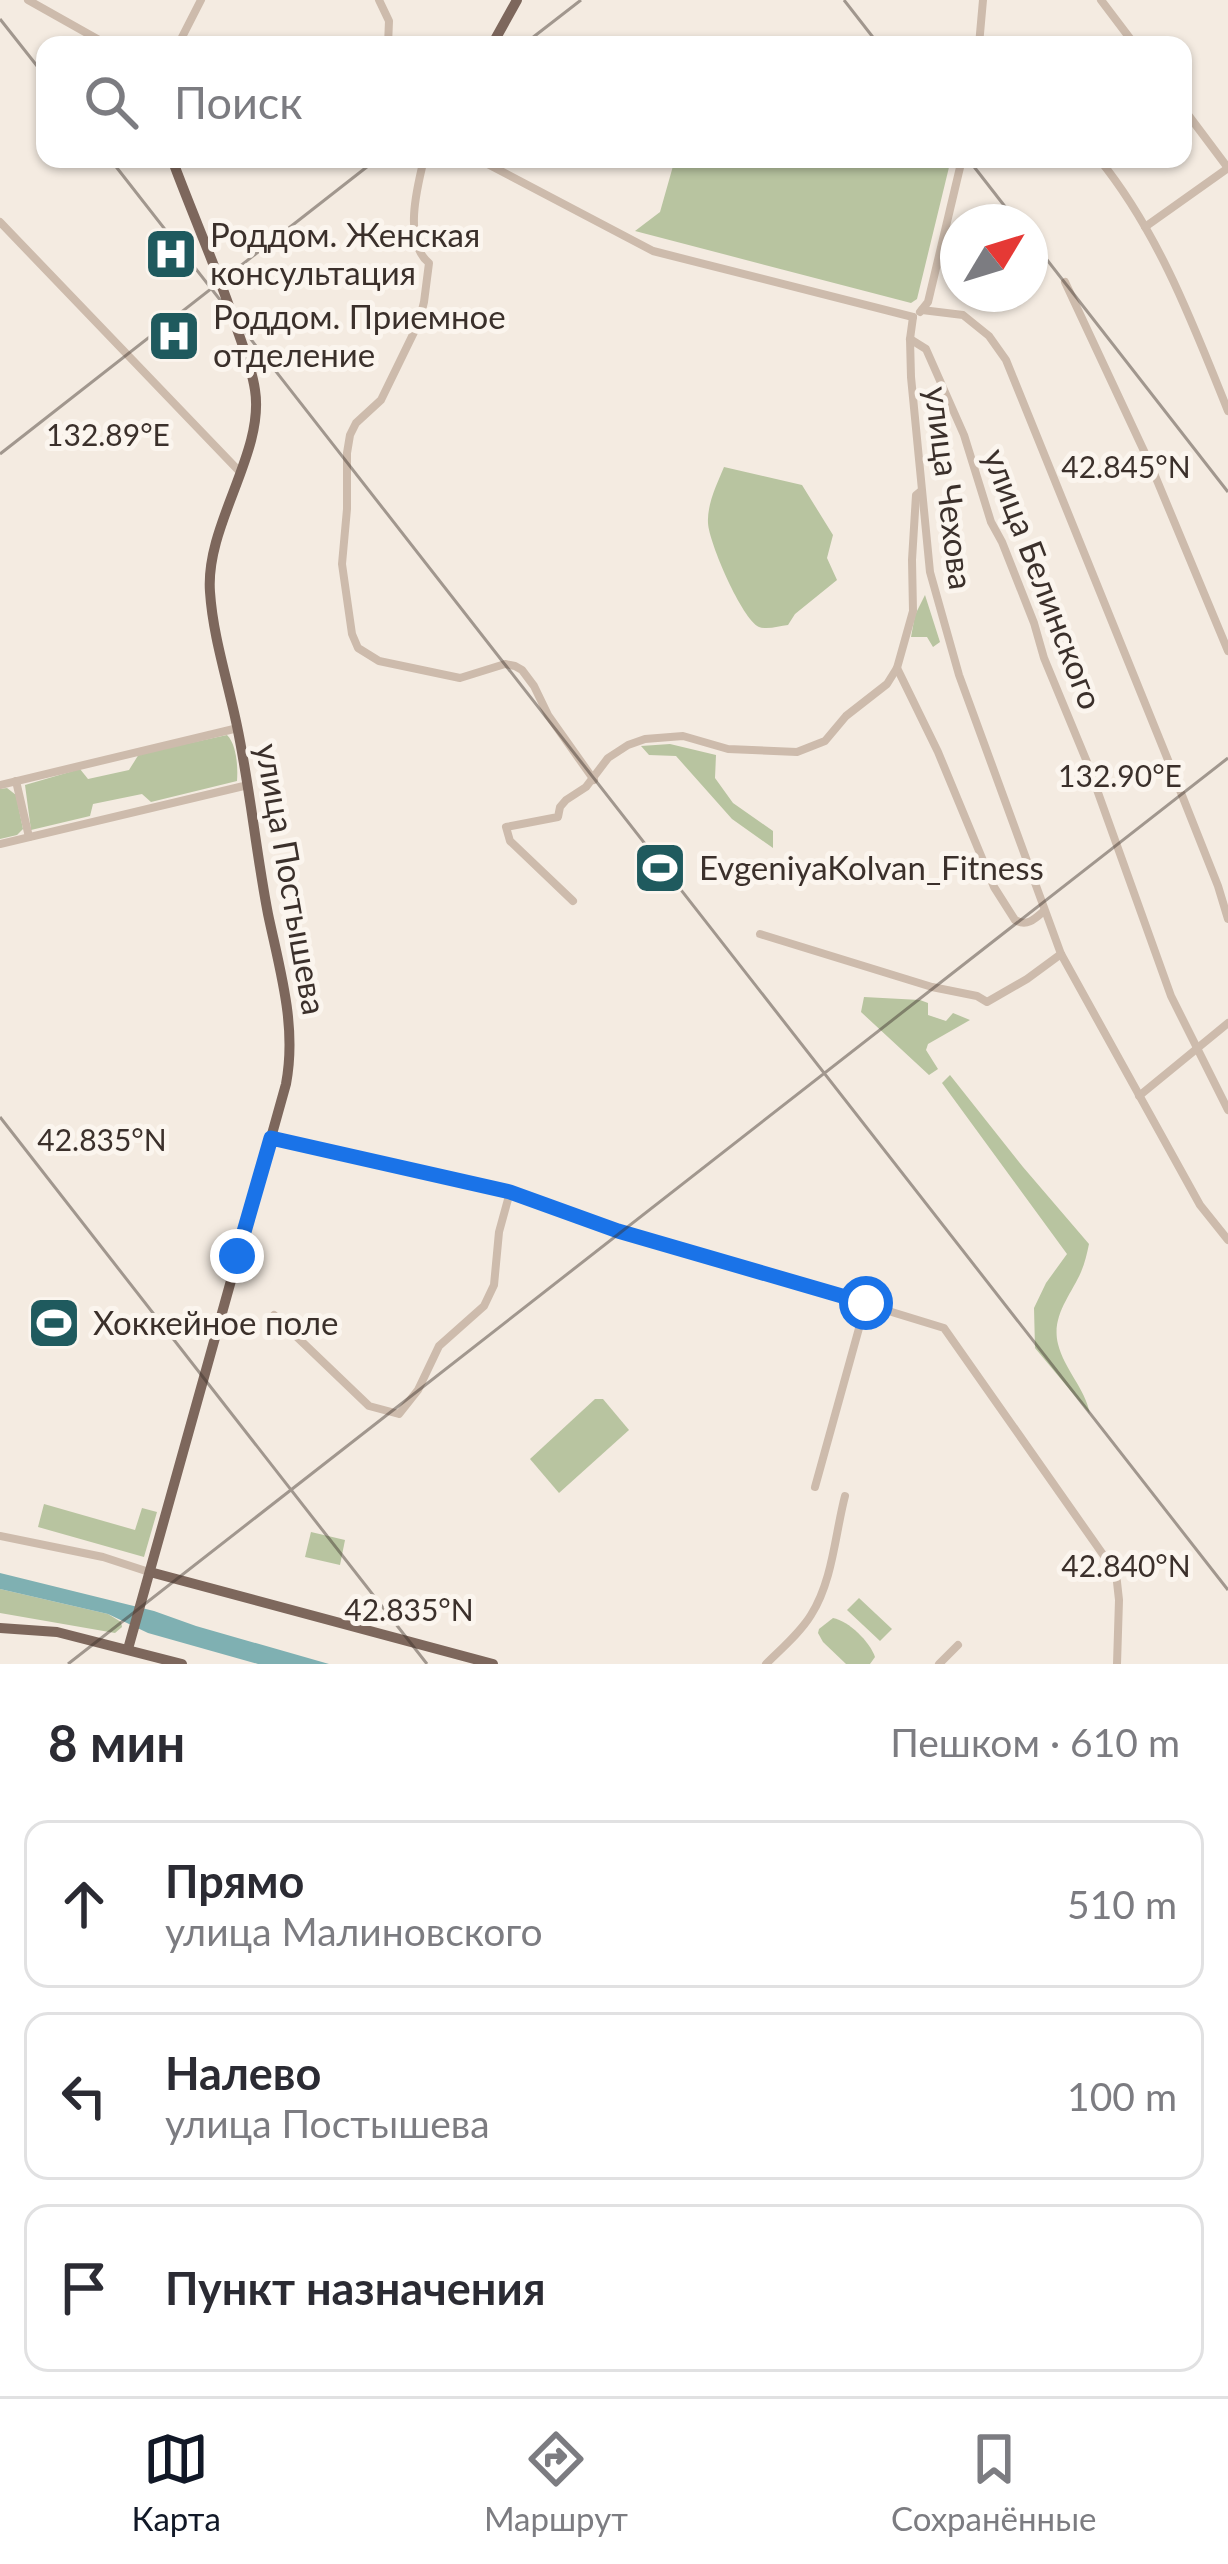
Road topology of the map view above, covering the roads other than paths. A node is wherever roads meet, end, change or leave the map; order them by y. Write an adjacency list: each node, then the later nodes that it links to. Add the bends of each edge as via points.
1 (28, 0): 7 (street)
2 (201, 0): 8 (street)
3 (380, 0): 9 (street)
4 (517, 0): 10 (main road)
5 (983, 0): 11 (street)
6 (1101, 0): 12 (street)
7 (92, 36)
8 (183, 36)
9 (388, 36)
10 (498, 36)
11 (980, 36)
12 (1129, 36)
13 (1192, 120): 19 (street)
14 (176, 168): 26 (main road, улица Постышева, via 254,386 256,410)
15 (422, 168): 31 (street, via 415,199 420,256 429,262 419,322 346,453 342,564 352,634 379,661 460,678 515,666)
16 (495, 168): 23 (street, via 653,251)
17 (960, 168): 23 (street, улица Чехова, via 928,302)
18 (1107, 168): 21 (street)
19 (1228, 168): 21 (street)
20 (0, 222): 26 (street)
21 (1144, 227): 25 (street)
22 (1065, 282): 28 (street)
23 (918, 314): 24 (street, улица Чехова); 39 (street, via 963,315 1006,360)
24 (910, 339): 27 (street, улица Чехова); 43 (street, улица Белинского, via 926,349 964,435)
25 (1228, 411)
26 (239, 472): 30 (main road, улица Постышева, via 210,580)
27 (921, 491): 29 (street, via 913,610); 38 (street, улица Чехова, via 948,638)
28 (1228, 652)
29 (897, 668): 31 (street, via 825,741 796,752 658,737 618,751); 38 (street, via 994,887 1021,924)
30 (238, 728): 32 (street); 34 (main road, улица Постышева)
31 (594, 779): 37 (street, via 558,817 506,831)
32 (16, 781): 33 (street); 35 (street)
33 (0, 785)
34 (248, 785): 35 (street); 46 (main road, улица Постышева, via 291,1032)
35 (29, 837): 36 (street)
36 (0, 844)
37 (572, 901)
38 (1044, 911): 41 (street, улица Чехова)
39 (1228, 919)
40 (760, 934): 41 (street, via 987,1002)
41 (1061, 954): 44 (street, улица Чехова)
42 (1228, 1023): 43 (street)
43 (1196, 1048): 44 (street); 45 (street, улица Белинского)
44 (1139, 1096): 48 (street, улица Чехова)
45 (1228, 1110)
46 (271, 1138): 47 (street); 54 (main road, улица Постышева)
47 (510, 1192): 49 (street); 50 (street, via 484,1306 439,1346 399,1414 369,1406)
48 (1228, 1240)
49 (866, 1303): 51 (street); 62 (street, via 944,1328 963,1352 1116,1574)
50 (274, 1315)
51 (815, 1487)
52 (845, 1496): 60 (street, via 818,1602)
53 (0, 1536): 54 (street)
54 (151, 1572): 57 (main road, улица Постышева); 59 (main road)
55 (0, 1628): 57 (main road)
56 (958, 1645): 61 (street)
57 (128, 1649): 58 (main road)
58 (182, 1664)
59 (493, 1664)
60 (766, 1664)
61 (939, 1664)
62 (1117, 1664)

